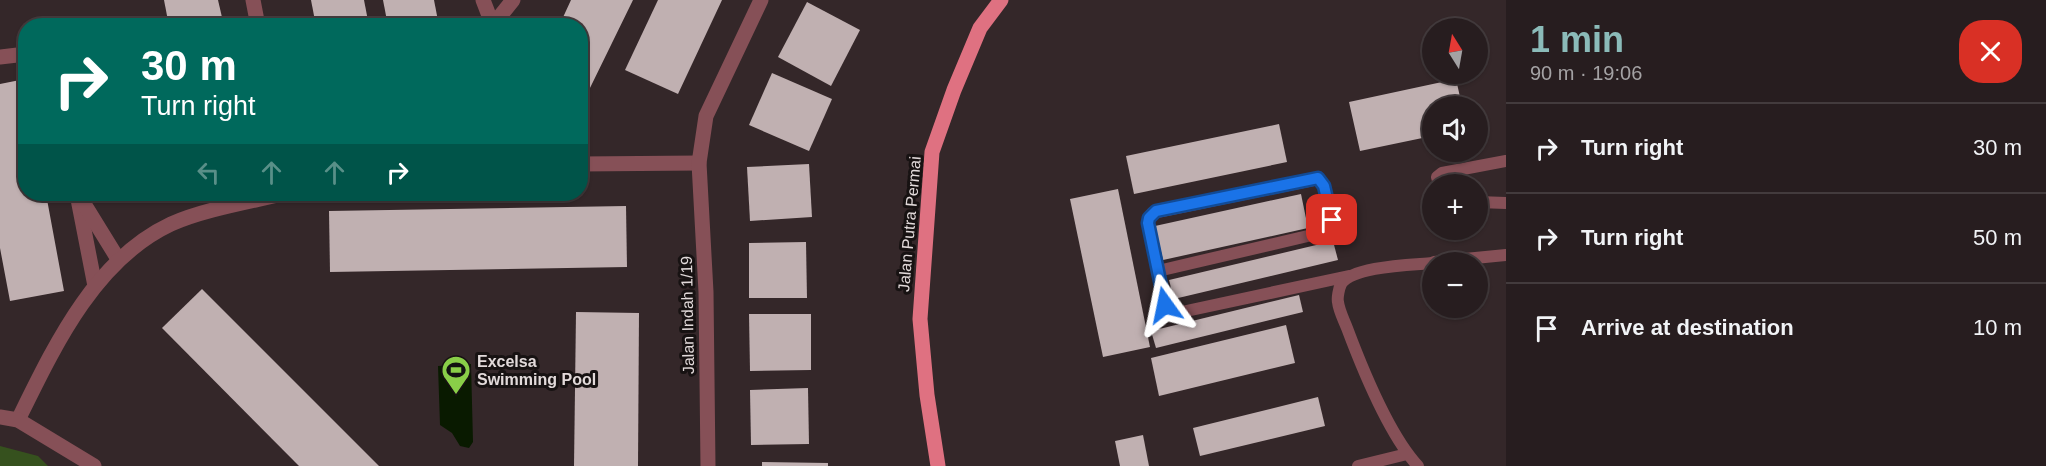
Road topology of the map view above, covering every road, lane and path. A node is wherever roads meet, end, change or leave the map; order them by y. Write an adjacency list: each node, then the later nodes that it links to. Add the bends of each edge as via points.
1 (252, 0): 6 (street)
2 (483, 0): 7 (street)
3 (513, 0): 8 (street)
4 (761, 0): 12 (street, Jalan Indah 1/19, via 706,116)
5 (1001, 0): 32 (main road, Jalan Putra Permai, via 980,28 932,152 920,319)
6 (256, 18)
7 (491, 18)
8 (500, 18)
9 (18, 55): 10 (street)
10 (0, 57)
11 (1506, 161): 14 (lane)
12 (699, 163): 13 (street); 31 (street, Jalan Indah 1/19, via 706,292)
13 (588, 164)
14 (1440, 174)
15 (79, 201): 26 (street)
16 (82, 201): 22 (street)
17 (251, 201): 22 (street, via 172,223)
18 (1488, 202): 19 (lane)
19 (1506, 203)
20 (1506, 255): 21 (lane)
21 (1488, 257)
22 (118, 259): 26 (street)
23 (1422, 264): 25 (lane)
24 (1158, 271): 24 (lane, via 1148,223 1152,213 1312,178 1322,182 1332,220 1329,231); 25 (lane, via 1165,305 1172,313)
25 (1349, 276): 29 (lane, via 1340,285 1337,301 1356,352)
26 (95, 286): 28 (street, via 52,352)
27 (0, 417): 28 (street)
28 (18, 420): 30 (street)
29 (1407, 454): 33 (lane); 34 (lane)
30 (94, 466)
31 (708, 466)
32 (938, 466)
33 (1358, 466)
34 (1418, 466)

